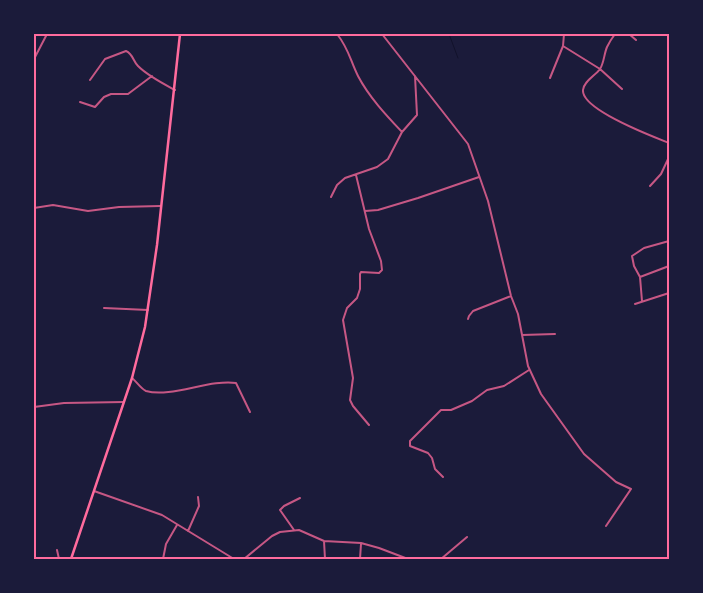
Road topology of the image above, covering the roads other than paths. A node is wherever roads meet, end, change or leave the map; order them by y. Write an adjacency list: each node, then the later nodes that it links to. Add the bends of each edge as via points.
1 (47, 34): 10 (street)
2 (180, 34): 17 (main road)
3 (337, 34): 19 (street, via 371,96)
4 (382, 34): 13 (street)
5 (564, 34): 9 (street)
6 (615, 34): 11 (street)
7 (629, 34): 8 (street)
8 (636, 40)
9 (563, 46): 11 (street); 14 (street)
10 (34, 59)
11 (600, 69): 16 (street); 20 (street, via 584,86 583,96 614,120)
12 (152, 76): 15 (street, via 136,64 129,52 123,51 105,59); 17 (street); 18 (street, via 128,94 104,97 95,107)
13 (415, 76): 19 (street, via 417,115); 23 (street, via 463,136)
14 (550, 78)
15 (90, 80)
16 (622, 89)
17 (174, 90): 26 (main road)
18 (80, 102)
19 (402, 132): 22 (street, via 388,159)
20 (669, 143)
21 (669, 157): 24 (street, via 661,174)
22 (356, 175): 25 (street, via 344,178); 28 (street)
23 (479, 177): 28 (street, via 378,210); 33 (street)
24 (650, 186)
25 (331, 197)
26 (162, 206): 27 (street, via 88,210 53,205); 37 (main road)
27 (34, 208)
28 (365, 211): 46 (street, via 382,270 379,273 361,272 357,298 347,308 343,320 353,378 350,400)
29 (669, 241): 31 (street, via 644,248 632,256)
30 (669, 266): 31 (street)
31 (640, 277): 34 (street)
32 (669, 293): 34 (street)
33 (511, 296): 38 (street, via 473,311); 40 (street)
34 (642, 301): 35 (street)
35 (635, 304)
36 (104, 308): 37 (street)
37 (148, 310): 42 (main road)
38 (468, 319)
39 (555, 334): 40 (street)
40 (522, 335): 41 (street)
41 (529, 370): 47 (street, via 472,401 451,410 441,410 410,441 410,446 428,453 435,469); 52 (street, via 541,394 584,454 616,482 631,489)
42 (132, 378): 43 (main road); 45 (street, via 148,391 236,383)
43 (124, 402): 44 (street); 48 (main road)
44 (34, 407)
45 (250, 412)
46 (369, 425)
47 (443, 477)
48 (94, 491): 51 (street, via 162,515); 60 (main road)
49 (198, 497): 54 (street, via 199,506)
50 (300, 498): 53 (street, via 280,510)
51 (177, 524): 54 (street); 61 (street, via 166,544)
52 (606, 526)
53 (294, 530): 56 (street); 63 (street, via 272,536)
54 (188, 531): 62 (street)
55 (467, 537): 67 (street)
56 (324, 541): 57 (street); 64 (street)
57 (361, 544): 65 (street); 66 (street)
58 (58, 550): 59 (street)
59 (59, 559)
60 (71, 559)
61 (163, 559)
62 (234, 559)
63 (244, 559)
64 (325, 559)
65 (360, 559)
66 (408, 559)
67 (441, 559)

